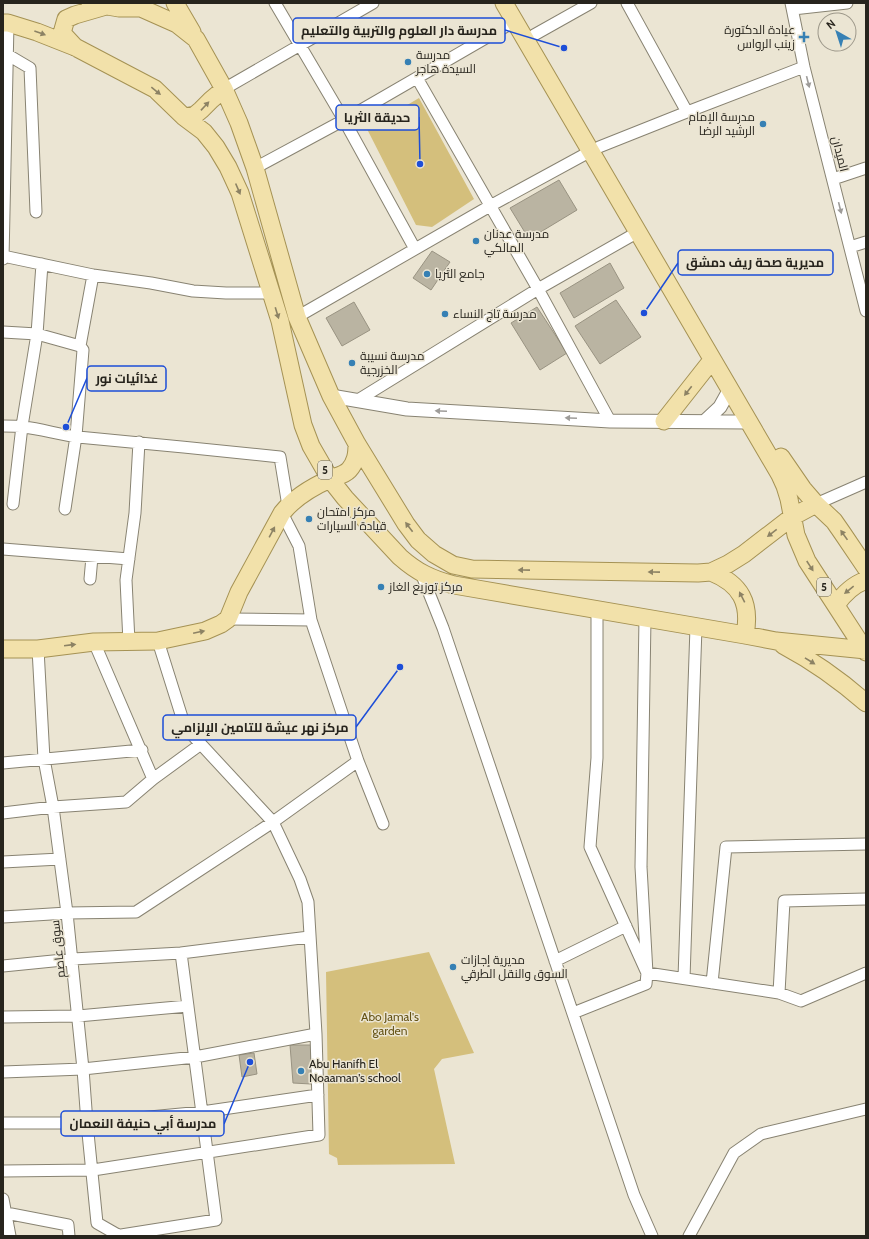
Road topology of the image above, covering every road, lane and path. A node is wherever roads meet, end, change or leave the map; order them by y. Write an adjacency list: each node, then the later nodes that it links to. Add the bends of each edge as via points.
1 (90, 3): 10 (main road)
2 (175, 3): 15 (main road)
3 (275, 3): 16 (street)
4 (373, 3): 16 (street)
5 (504, 3): 12 (main road)
6 (515, 3): 14 (main road)
7 (591, 3): 14 (street)
8 (627, 3): 22 (street)
9 (847, 3): 11 (street)
10 (108, 6): 15 (main road, via 141,8 177,24); 17 (main road, via 66,19 62,33)
11 (792, 6): 19 (street, الميدان)
12 (515, 21): 20 (street); 25 (main road)
13 (6, 23): 17 (main road, 5, one-way to 17); 18 (street)
14 (534, 35): 25 (main road)
15 (196, 39): 21 (main road)
16 (299, 46): 21 (street); 24 (street)
17 (76, 47): 23 (main road, 5, one-way to 23, via 155,89)
18 (6, 55): 30 (street, via 30,68); 35 (street)
19 (804, 67): 22 (street); 28 (street, الميدان, one-way to 28)
20 (417, 78): 24 (street); 29 (street)
21 (224, 89): 23 (main road, one-way to 21, via 201,110); 26 (main road)
22 (687, 112): 25 (street)
23 (184, 117): 39 (main road, 5, one-way to 39, via 204,132 228,167 240,193)
24 (344, 120): 26 (street); 34 (street)
25 (595, 149): 29 (street); 31 (main road); 61 (main road, via 785,465)
26 (255, 168): 41 (main road)
27 (866, 168): 28 (street)
28 (833, 179): 33 (street, الميدان, one-way to 33)
29 (490, 206): 34 (street); 38 (street)
30 (36, 212)
31 (638, 232): 38 (street); 45 (main road)
32 (866, 242): 33 (street)
33 (850, 247): 40 (street, الميدان)
34 (415, 249): 41 (street)
35 (3, 257): 36 (street)
36 (42, 264): 37 (street); 43 (street)
37 (92, 274): 39 (street, via 193,292); 44 (street)
38 (538, 290): 48 (street); 49 (street)
39 (271, 293): 58 (main road, 5, one-way to 58, via 280,321 303,425 310,446)
40 (866, 311)
41 (297, 317): 47 (main road)
42 (3, 332): 43 (street)
43 (37, 334): 44 (street); 54 (street)
44 (80, 346): 55 (street, via 83,350)
45 (712, 360): 46 (main road); 50 (main road, one-way to 50)
46 (730, 389): 51 (street, via 720,407); 52 (main road)
47 (331, 396): 48 (street); 57 (main road)
48 (358, 400): 49 (street, one-way to 48, via 407,409)
49 (610, 421): 50 (street)
50 (664, 421): 51 (street)
51 (706, 422): 52 (street)
52 (749, 422): 64 (main road, via 785,486)
53 (3, 426): 54 (street)
54 (22, 426): 55 (street); 60 (street)
55 (76, 436): 56 (street); 62 (street)
56 (139, 442): 63 (street, via 280,457); 67 (street, via 135,513)
57 (357, 444): 58 (main road, via 354,463 348,471); 69 (main road, one-way to 57, via 472,569 453,565 434,554 418,540)
58 (330, 478): 63 (main road, via 301,496); 70 (main road, 5, via 400,557)
59 (866, 482): 61 (street)
60 (13, 504)
61 (816, 504): 64 (main road); 68 (main road, one-way to 61, via 834,521)
62 (65, 509)
63 (285, 510): 76 (main road, one-way to 63, via 239,592); 77 (street, via 299,546)
64 (792, 517): 69 (main road, one-way to 69, via 744,554); 73 (main road, 5, one-way to 73, via 796,535 807,561)
65 (3, 549): 66 (street)
66 (92, 557): 67 (street); 71 (street)
67 (129, 559): 83 (street, via 126,580)
68 (866, 568)
69 (711, 572): 79 (main road, one-way to 69, via 748,622 747,608 742,596 734,585)
70 (420, 573): 74 (main road, 5, via 454,584); 108 (street, via 444,628)
71 (90, 579)
72 (866, 580): 73 (main road, one-way to 73, via 850,589)
73 (836, 605): 86 (main road, 5)
74 (597, 609): 75 (main road, 5); 104 (street, via 597,758 590,847)
75 (645, 618): 78 (main road, 5); 110 (street, via 641,867)
76 (228, 620): 77 (street); 80 (main road, one-way to 76, via 205,631)
77 (311, 620): 91 (street)
78 (696, 627): 79 (main road, 5); 112 (street)
79 (745, 635): 81 (main road, 5)
80 (158, 641): 83 (main road); 88 (street, via 185,727)
81 (776, 641): 86 (main road, 5); 87 (main road, one-way to 87, via 825,670)
82 (94, 642): 83 (main road); 85 (main road, one-way to 82); 89 (street)
83 (129, 642)
84 (3, 649): 85 (main road)
85 (38, 649): 90 (street, سوق عاصم)
86 (866, 651)
87 (866, 703)
88 (201, 744): 93 (street); 96 (street)
89 (142, 750): 90 (street); 93 (street)
90 (44, 759): 92 (street); 94 (street, سوق عاصم)
91 (358, 761): 96 (street); 97 (street)
92 (3, 763)
93 (153, 779): 94 (street, via 126,802)
94 (53, 807): 95 (street); 99 (street, سوق عاصم)
95 (3, 813)
96 (273, 822): 102 (street, via 136,912); 105 (street, via 308,902)
97 (383, 824)
98 (866, 844): 113 (street, via 726,847)
99 (60, 859): 100 (street); 102 (street, سوق عاصم)
100 (3, 862)
101 (866, 899): 114 (street, via 784,901)
102 (67, 913): 103 (street); 107 (street, سوق عاصم)
103 (3, 917)
104 (626, 926): 108 (street); 110 (street)
105 (310, 937): 106 (street); 119 (street)
106 (181, 953): 107 (street); 115 (street)
107 (72, 959): 109 (street); 117 (street, سوق عاصم)
108 (555, 961): 116 (street)
109 (3, 966)
110 (647, 973): 112 (street); 116 (street, via 646,984)
111 (866, 973): 114 (street, via 801,1001)
112 (684, 978): 113 (street)
113 (712, 983): 114 (street)
114 (779, 993)
115 (188, 1006): 117 (street); 120 (street)
116 (573, 1013): 136 (street, via 634,1195)
117 (78, 1016): 118 (street); 121 (street, سوق عاصم)
118 (3, 1017)
119 (316, 1034): 120 (street); 123 (street)
120 (194, 1057): 121 (street); 125 (street)
121 (83, 1069): 122 (street); 127 (street, سوق عاصم)
122 (3, 1072)
123 (318, 1095): 125 (street); 128 (street, via 318,1136)
124 (866, 1109): 137 (street, via 761,1134 734,1153)
125 (202, 1112): 127 (street); 128 (street)
126 (3, 1122): 127 (street)
127 (87, 1123): 129 (street, سوق عاصم)
128 (207, 1153): 129 (street); 135 (street, via 216,1220)
129 (93, 1170): 130 (street); 135 (street, سوق عاصم, via 98,1223)
130 (3, 1171)
131 (3, 1198): 132 (street)
132 (6, 1213): 133 (street); 134 (street, via 68,1225)
133 (10, 1236)
134 (69, 1236)
135 (117, 1236)
136 (652, 1236)
137 (689, 1236)

